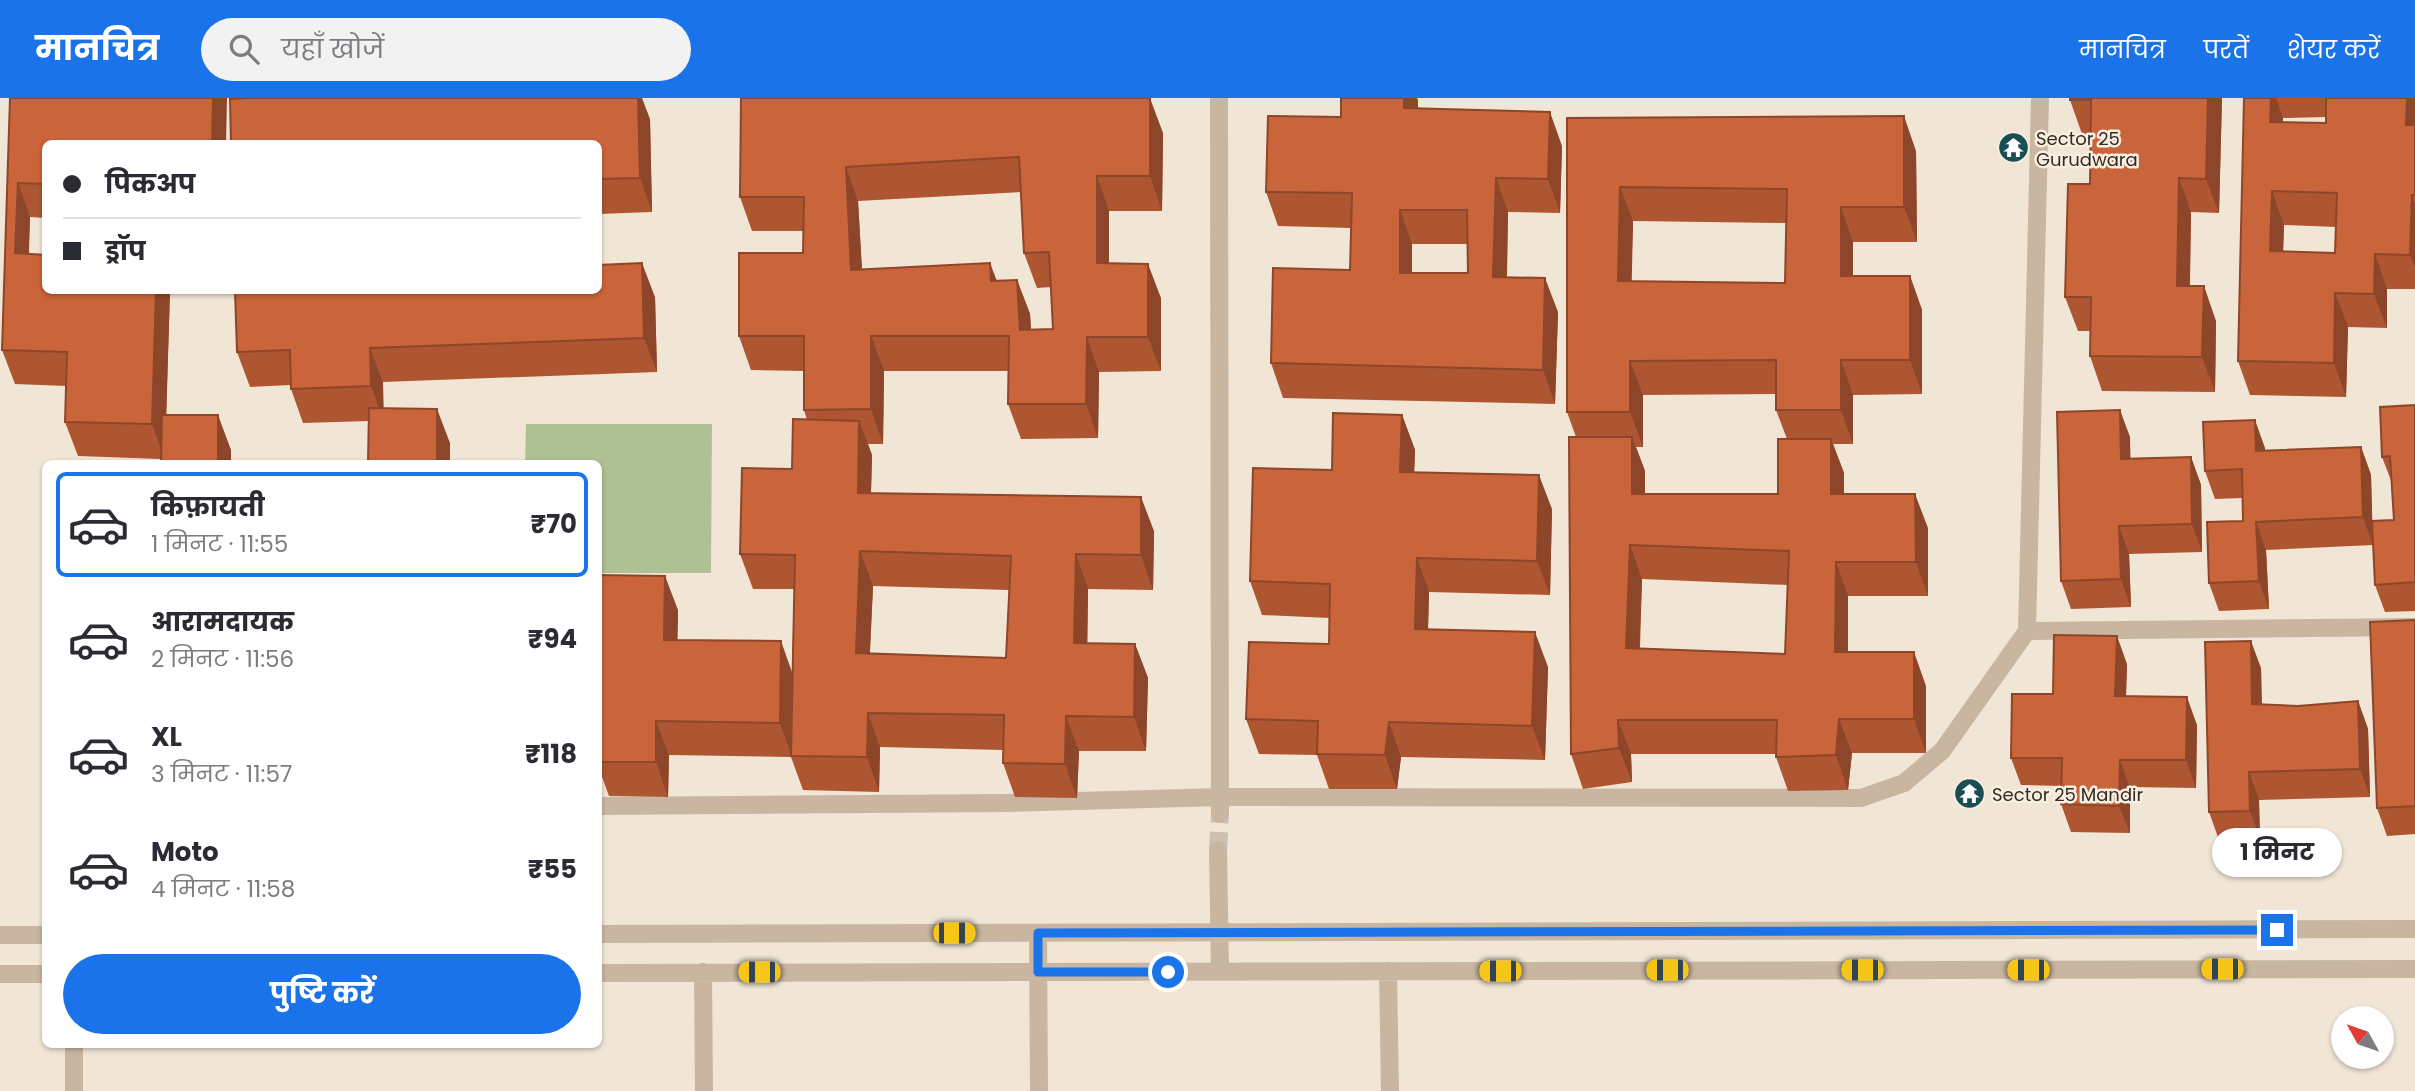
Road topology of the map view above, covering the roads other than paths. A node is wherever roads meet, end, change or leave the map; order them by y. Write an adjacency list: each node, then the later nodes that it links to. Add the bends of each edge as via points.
1 (1219, 98): 5 (street)
2 (2040, 98): 4 (street)
3 (2415, 627): 4 (street)
4 (2027, 632): 5 (street, via 1942,751 1904,783 1861,798)
5 (1220, 805): 6 (street)
6 (602, 806)
7 (1218, 850): 9 (street)
8 (2415, 929): 9 (street)
9 (1220, 932): 10 (street); 15 (street)
10 (1038, 933): 11 (street); 18 (street)
11 (602, 934)
12 (0, 935): 13 (street)
13 (42, 935)
14 (2415, 969): 16 (street)
15 (1220, 971): 16 (street); 18 (street)
16 (1388, 971): 26 (street)
17 (703, 972): 18 (street); 19 (street); 24 (street)
18 (1038, 972): 25 (street)
19 (602, 973)
20 (0, 974): 21 (street)
21 (42, 974)
22 (74, 1048): 23 (street)
23 (74, 1091)
24 (704, 1091)
25 (1039, 1091)
26 (1390, 1091)

